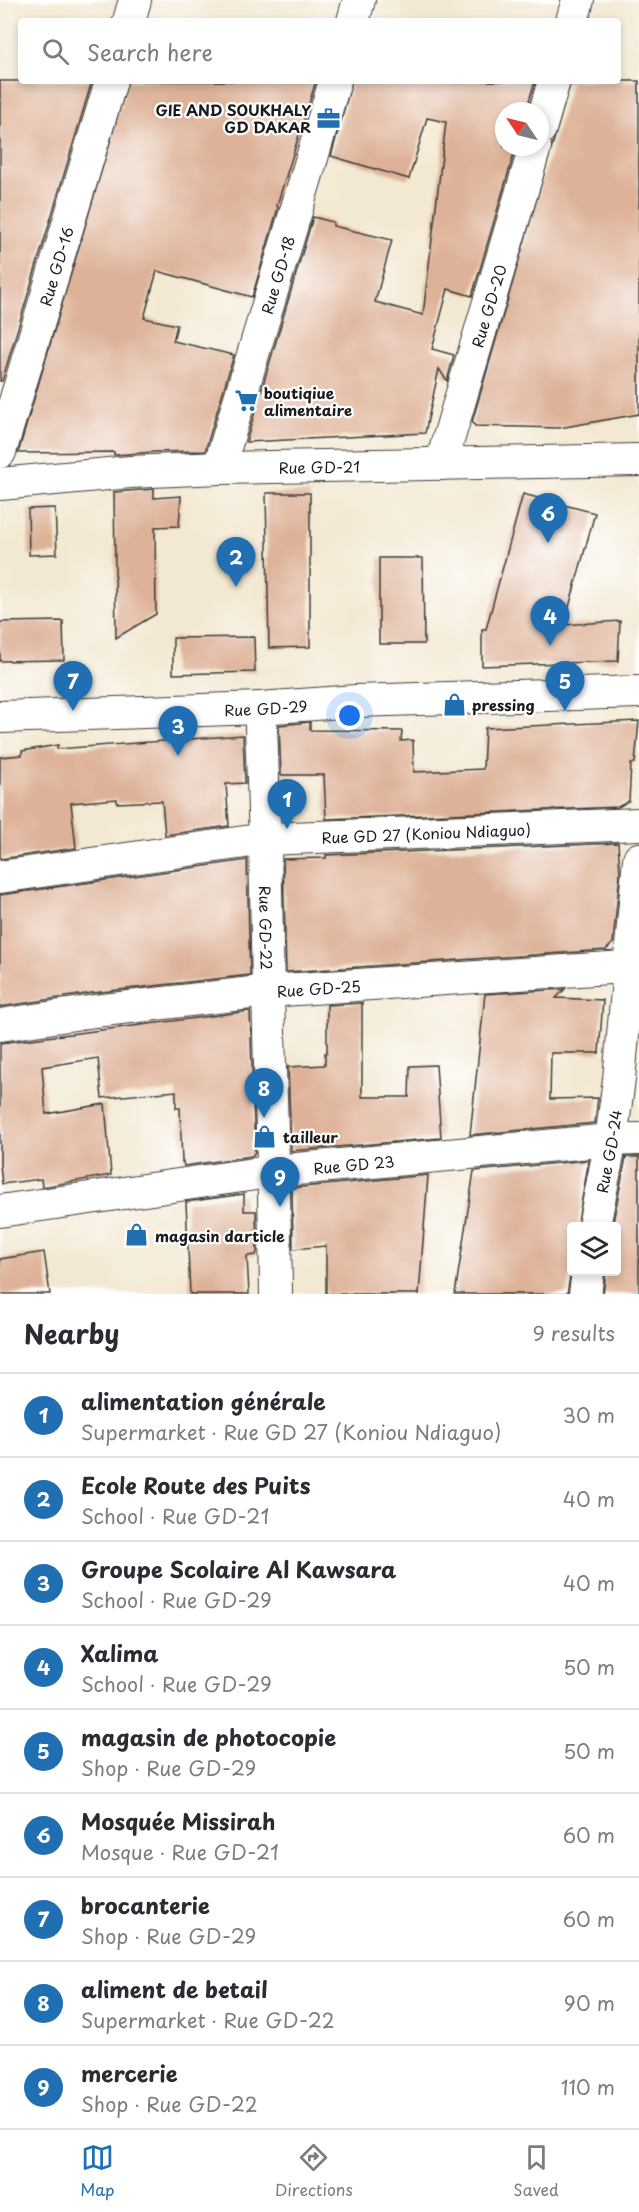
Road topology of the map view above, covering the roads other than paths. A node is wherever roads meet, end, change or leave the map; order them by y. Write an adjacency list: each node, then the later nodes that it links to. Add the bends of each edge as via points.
1 (135, 0): 4 (street)
2 (359, 0): 5 (street)
3 (578, 0): 6 (street)
4 (130, 18)
5 (354, 18)
6 (573, 18)
7 (110, 84): 12 (street, Rue GD-16)
8 (334, 84): 15 (street, Rue GD-18)
9 (553, 84): 10 (street)
10 (548, 102)
11 (532, 156): 14 (street, Rue GD-20)
12 (0, 452)
13 (639, 460): 14 (street, Rue GD-21)
14 (441, 464): 15 (street, Rue GD-21)
15 (219, 468): 16 (street, Rue GD-21)
16 (0, 484)
17 (639, 692): 18 (street, Rue GD-29)
18 (260, 708): 19 (street, Rue GD-29); 21 (street, Rue GD-22)
19 (0, 717)
20 (639, 824): 21 (street, Rue GD 27 (Koniou Ndiaguo))
21 (266, 839): 23 (street, Rue GD 27 (Koniou Ndiaguo)); 25 (street, Rue GD-22)
22 (639, 859): 24 (street, Rue GD-24)
23 (0, 877)
24 (634, 966): 25 (street, Rue GD-25); 27 (street, Rue GD-24, via 619,1079)
25 (268, 991): 26 (street, Rue GD-25); 28 (street, Rue GD-22)
26 (0, 1025)
27 (625, 1139): 28 (street, Rue GD 23); 30 (street, Rue GD-24)
28 (275, 1171): 29 (street, Rue GD 23); 32 (street, Rue GD-22)
29 (0, 1212)
30 (596, 1222)
31 (587, 1276): 33 (street)
32 (276, 1294)
33 (585, 1294)

